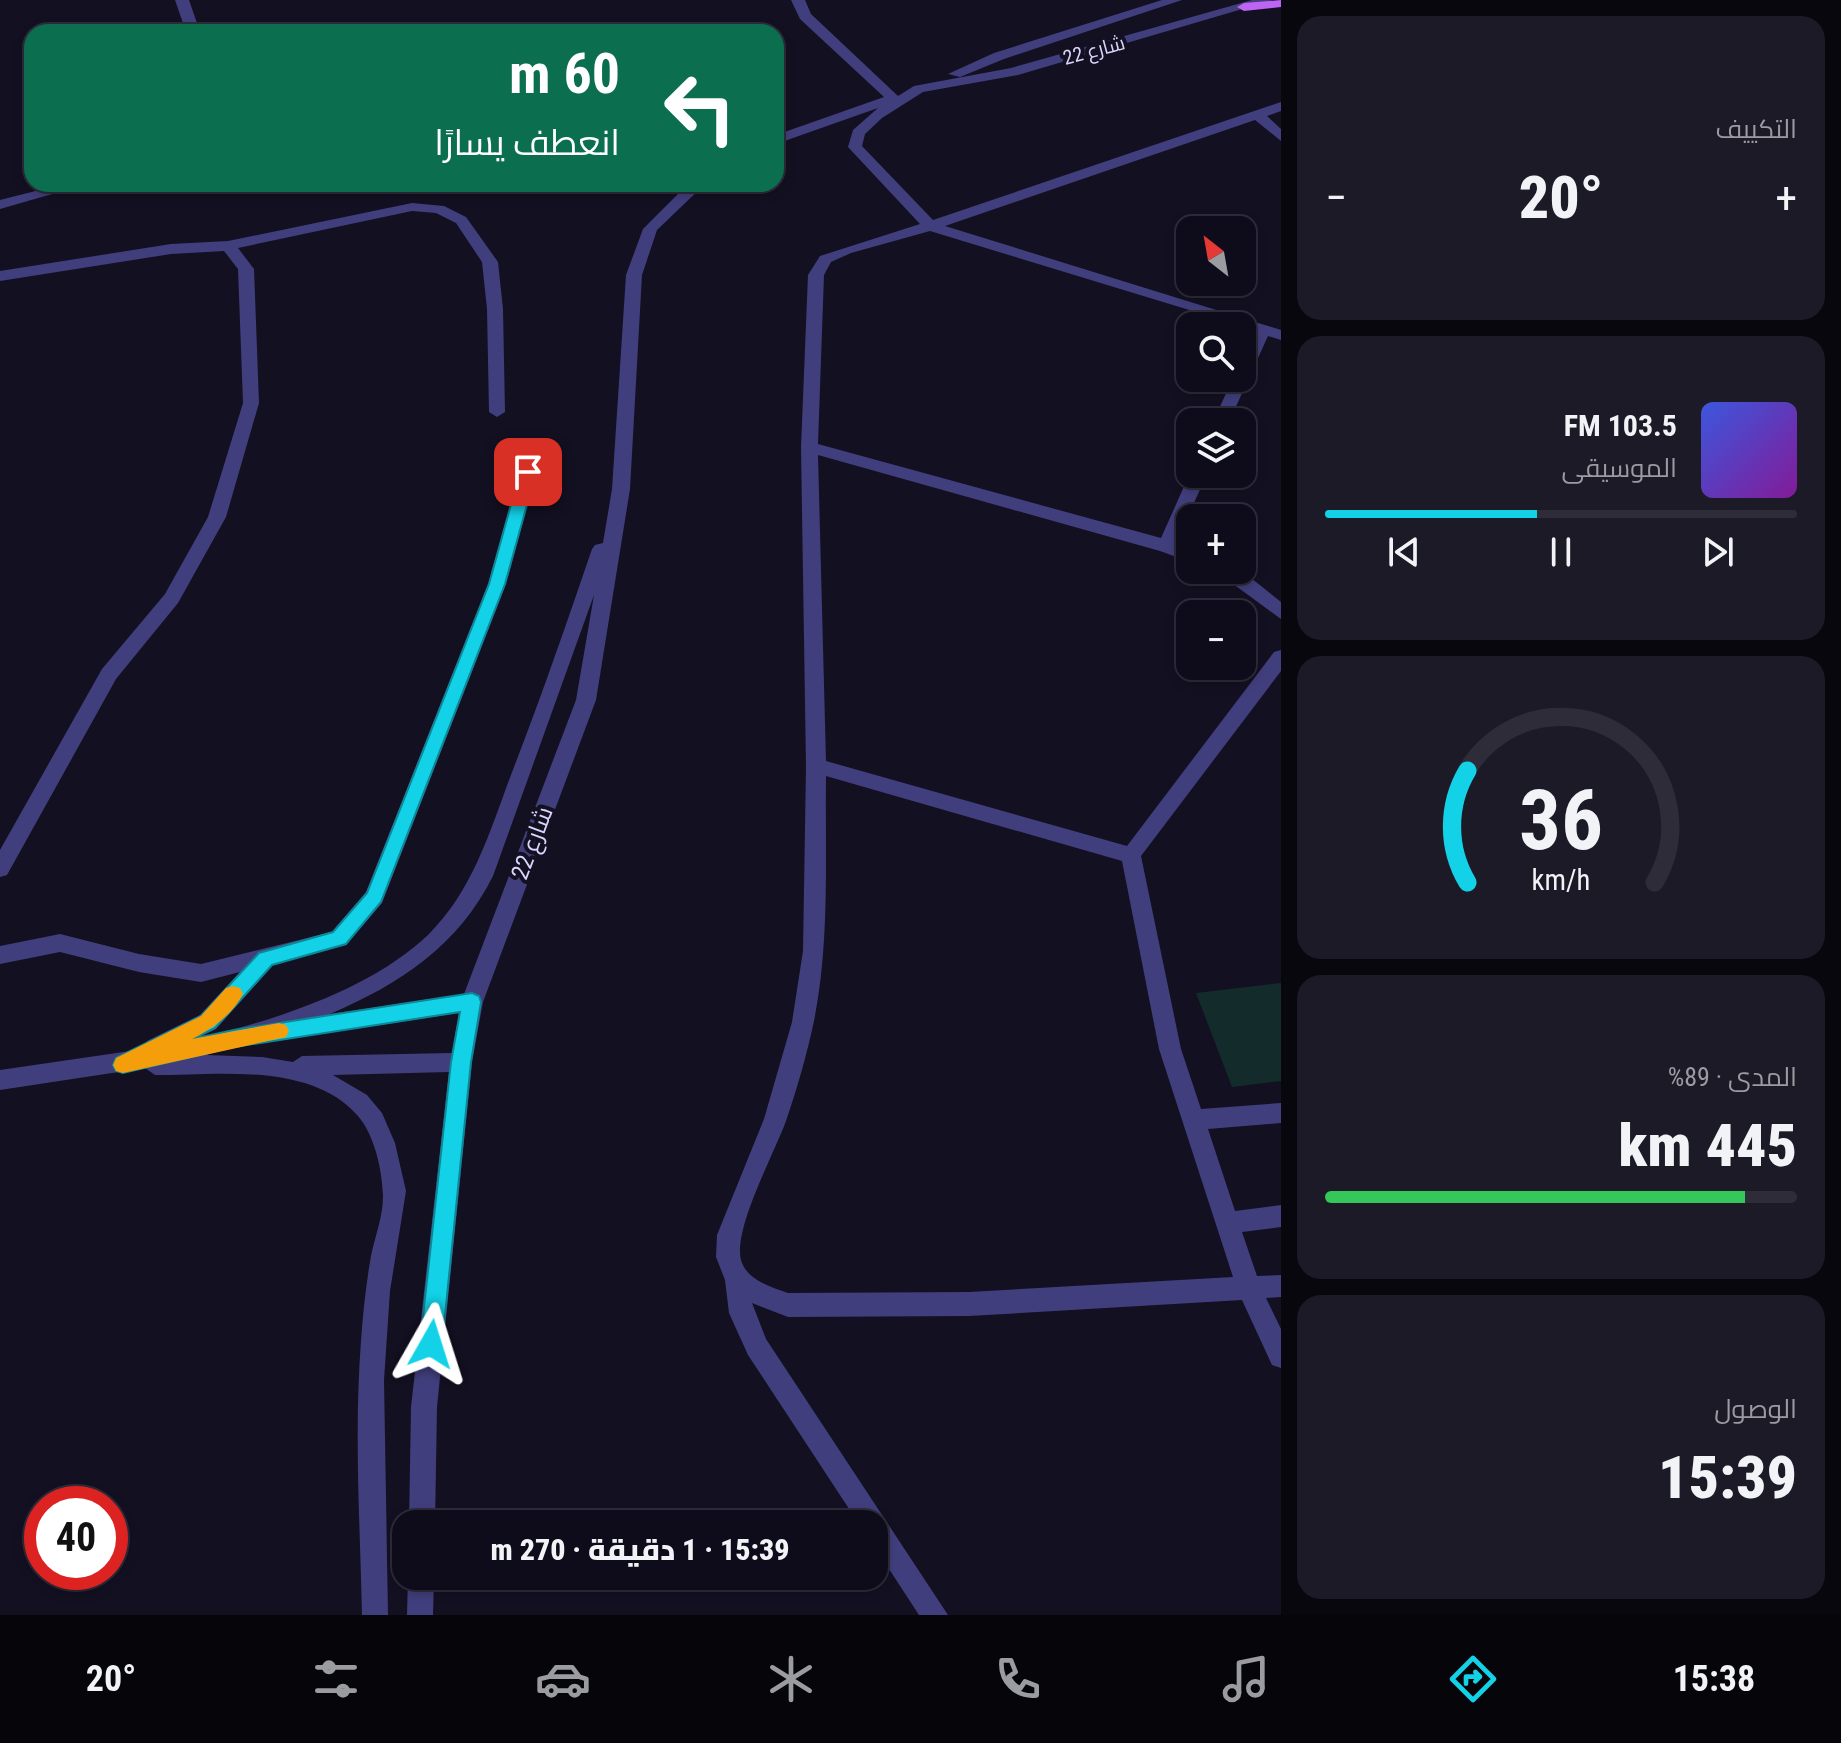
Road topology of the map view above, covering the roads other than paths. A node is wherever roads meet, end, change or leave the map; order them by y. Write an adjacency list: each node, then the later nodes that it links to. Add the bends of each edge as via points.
1 (182, 0): 7 (street)
2 (798, 0): 9 (street, via 805,16)
3 (1175, 0): 8 (street, شارع 22, via 999,56)
4 (1266, 0): 6 (street, شارع 22)
5 (1281, 3): 6 (main road)
6 (1244, 7): 8 (street, شارع 22, via 1013,72)
7 (190, 24)
8 (919, 89): 9 (street, شارع 22); 17 (street, via 877,115 858,133 855,147)
9 (893, 98): 12 (street, شارع 22)
10 (1281, 106): 11 (street)
11 (1256, 113): 13 (street); 17 (street)
12 (784, 137)
13 (1281, 137)
14 (50, 192): 16 (street)
15 (687, 192): 27 (street, شارع 22, via 650,229 634,275)
16 (0, 205)
17 (930, 226): 20 (street); 25 (street, via 825,259 816,275)
18 (228, 246): 19 (street, via 171,249); 23 (street, via 412,207 439,209 461,220 490,262); 35 (street, via 246,269 251,403 217,517 172,598 109,674)
19 (0, 276)
20 (1263, 330): 21 (street); 22 (street)
21 (1281, 335)
22 (1256, 346)
23 (497, 412)
24 (536, 444): 37 (street, via 497,584 375,897 339,939)
25 (809, 447): 28 (street); 33 (street)
26 (1192, 488): 28 (street)
27 (621, 489): 38 (street, شارع 22, via 586,700); 39 (street, via 554,687 468,903 399,970 321,1007)
28 (1166, 546): 29 (street)
29 (1176, 550)
30 (1246, 584): 31 (street)
31 (1281, 612)
32 (1281, 657): 34 (street)
33 (816, 766): 34 (street); 48 (street, via 814,951 806,1008 775,1119 729,1235 728,1257)
34 (1131, 855): 45 (street, via 1170,1049)
35 (0, 869)
36 (0, 955): 37 (street, via 60,943 201,973)
37 (266, 959): 41 (street, via 208,1022)
38 (472, 1002): 39 (street); 40 (street, شارع 22)
39 (234, 1038): 41 (street)
40 (461, 1062): 42 (street); 52 (street, شارع 22, via 424,1407)
41 (123, 1065): 42 (street); 43 (street)
42 (270, 1066): 54 (street, via 321,1077 362,1104 389,1161 394,1195 373,1351)
43 (0, 1080)
44 (1281, 1113): 45 (street)
45 (1193, 1120): 47 (street)
46 (1281, 1216): 47 (street)
47 (1227, 1223): 50 (street)
48 (737, 1280): 50 (street, via 788,1305 969,1304); 56 (street, via 741,1313 757,1347)
49 (1281, 1286): 50 (street)
50 (1249, 1289): 51 (street)
51 (1281, 1356)
52 (422, 1510)
53 (421, 1590): 55 (street)
54 (375, 1615)
55 (420, 1615)
56 (935, 1615)

